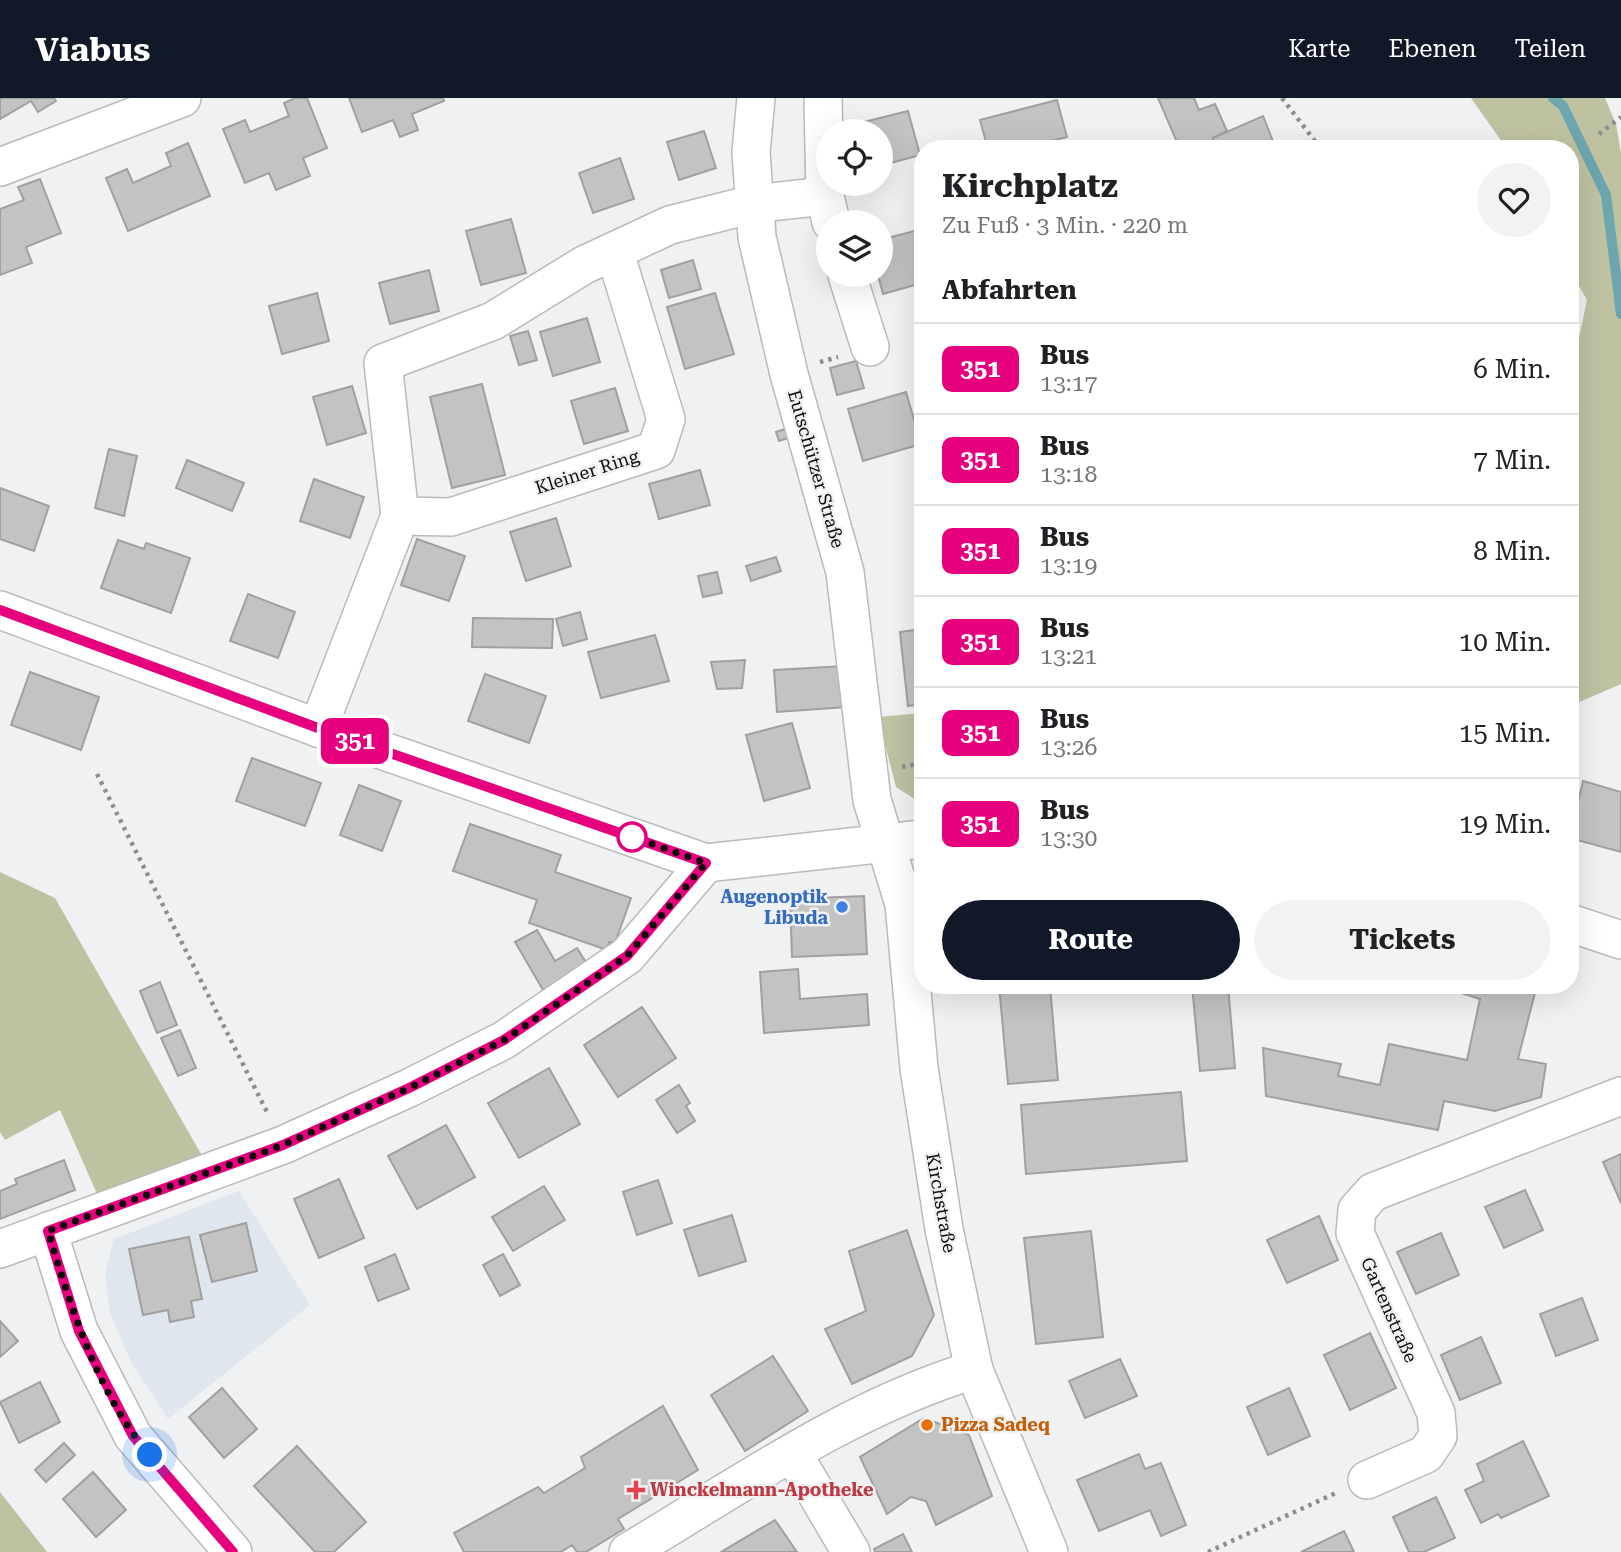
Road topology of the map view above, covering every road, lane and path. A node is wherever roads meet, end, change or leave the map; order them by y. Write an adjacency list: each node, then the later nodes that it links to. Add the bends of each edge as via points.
1 (182, 98): 8 (street)
2 (756, 98): 9 (street, Eutschützer Straße)
3 (823, 98): 10 (street)
4 (1282, 98): 7 (path)
5 (1621, 117): 6 (path)
6 (1599, 134)
7 (1314, 140)
8 (0, 167)
9 (753, 204): 10 (street); 11 (street, via 670,225); 21 (street, Eutschützer Straße, via 763,271 845,572 867,772)
10 (828, 209)
11 (615, 253): 14 (street, via 584,265 493,321 383,363); 14 (street, Kleiner Ring, via 666,419 656,450 451,517)
12 (851, 287): 13 (street)
13 (870, 347)
14 (400, 516): 16 (street)
15 (0, 610): 16 (street)
16 (318, 728): 22 (street)
17 (914, 764): 18 (path)
18 (893, 768)
19 (97, 774): 26 (path)
20 (914, 840): 21 (street)
21 (883, 842): 22 (street); 29 (street, Kirchstraße, via 904,904 919,1068 944,1229)
22 (706, 863): 26 (street, via 627,956 504,1040)
23 (1579, 927): 24 (street)
24 (1619, 943)
25 (1621, 1096): 31 (street, Gartenstraße, via 1373,1192 1357,1210 1355,1233 1436,1413 1438,1436 1426,1454)
26 (283, 1145): 27 (street)
27 (48, 1231): 28 (street); 32 (street, via 79,1331 133,1436)
28 (0, 1249)
29 (974, 1370): 30 (street, via 922,1386); 35 (street, Kirchstraße)
30 (793, 1454): 33 (street); 34 (street)
31 (1367, 1480): 36 (path)
32 (233, 1552)
33 (628, 1552)
34 (851, 1552)
35 (1049, 1552)
36 (1208, 1552)

